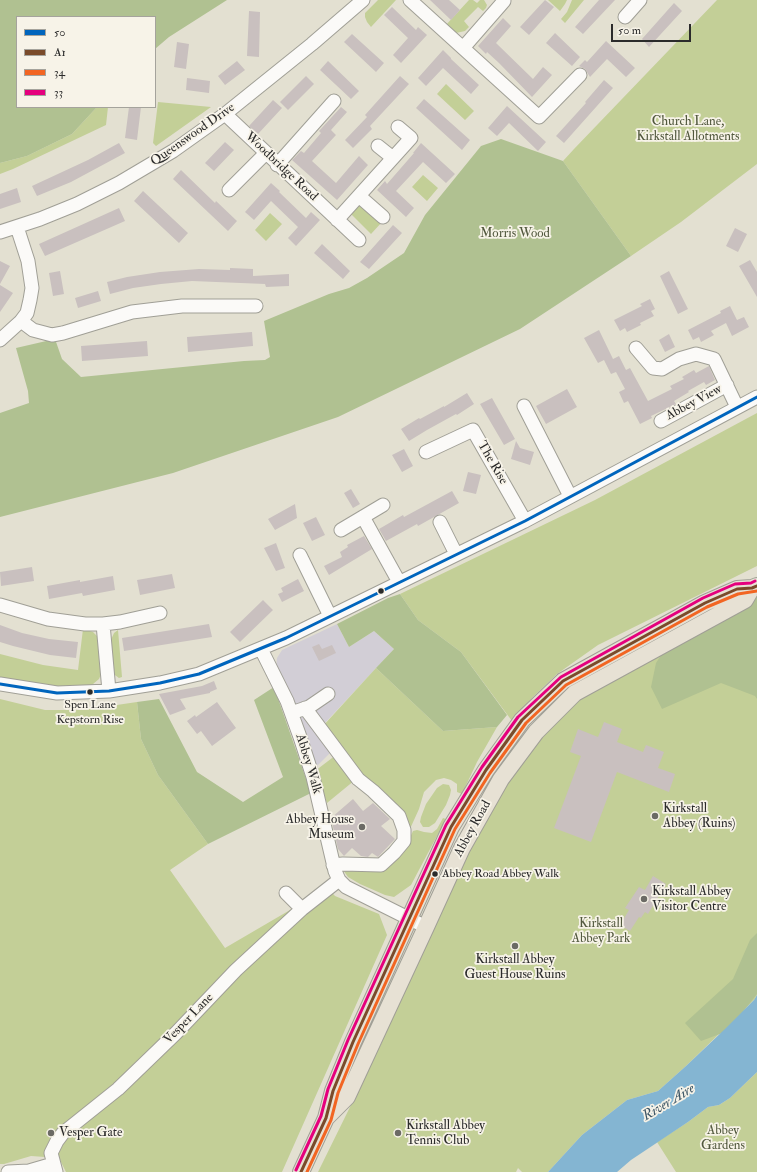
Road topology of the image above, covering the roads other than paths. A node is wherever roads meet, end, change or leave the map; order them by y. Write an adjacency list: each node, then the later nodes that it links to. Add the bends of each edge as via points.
1 (363, 0): 9 (street, Queenswood Drive)
2 (410, 0): 6 (street)
3 (640, 0): 5 (street)
4 (504, 1): 6 (street)
5 (625, 17)
6 (463, 48): 7 (street, via 539,118)
7 (580, 75)
8 (334, 101): 14 (street)
9 (225, 114): 12 (street, Woodbridge Road); 19 (street, Queenswood Drive, via 173,151 119,183 77,204)
10 (398, 127): 13 (street, via 411,138)
11 (378, 146): 13 (street)
12 (265, 154): 14 (street, Woodbridge Road); 15 (street)
13 (392, 158): 16 (street)
14 (277, 165): 18 (street, Woodbridge Road)
15 (229, 190)
16 (359, 196): 17 (street); 18 (street)
17 (383, 217)
18 (337, 220): 21 (street, Woodbridge Road)
19 (17, 227): 20 (street, Queenswood Drive); 23 (street, via 28,260 32,288 27,313)
20 (0, 232)
21 (359, 240)
22 (256, 306): 23 (street, via 182,306 132,312 52,335 33,330)
23 (21, 321): 24 (street)
24 (0, 340)
25 (636, 348): 26 (street, via 653,368 662,369 679,359 696,354 714,359)
26 (727, 386): 29 (street); 30 (street, Abbey View)
27 (757, 397): 29 (street)
28 (524, 406): 32 (street)
29 (737, 407): 32 (street)
30 (661, 421)
31 (426, 452): 35 (street, The Rise, via 473,430)
32 (570, 496): 35 (street)
33 (383, 505): 34 (street)
34 (363, 517): 37 (street); 40 (street)
35 (525, 521): 38 (street)
36 (440, 522): 38 (street)
37 (341, 530)
38 (456, 554): 40 (street)
39 (300, 555): 44 (street)
40 (399, 582): 44 (street)
41 (755, 587): 56 (main road, via 737,589 705,603 563,681 522,720 486,770 451,827); 57 (main road, Abbey Road, via 746,600 575,693 536,732 501,779 462,848)
42 (0, 605): 45 (street, via 55,620)
43 (160, 613): 45 (street)
44 (330, 616): 46 (street)
45 (103, 624): 48 (street)
46 (262, 649): 48 (street, via 199,674); 51 (street, Abbey Walk)
47 (0, 684): 48 (street, via 57,693)
48 (109, 691)
49 (328, 694): 50 (street)
50 (305, 708): 51 (street); 52 (street, via 358,778 399,816 404,830 404,841 381,865)
51 (291, 712): 52 (street, Abbey Walk, via 313,777)
52 (333, 865): 53 (street, Abbey Walk)
53 (339, 880): 55 (street, Vesper Lane); 56 (street, via 346,887)
54 (286, 893): 55 (street)
55 (302, 908): 59 (street, Vesper Lane, via 236,970 118,1089 63,1133 51,1153)
56 (409, 919): 57 (street); 58 (main road, via 353,1042 333,1091)
57 (426, 927): 58 (main road, Abbey Road, via 347,1097)
58 (326, 1118): 61 (main road, Abbey Road)
59 (54, 1168): 60 (street, Vesper Lane)
60 (8, 1172)
61 (301, 1172)

